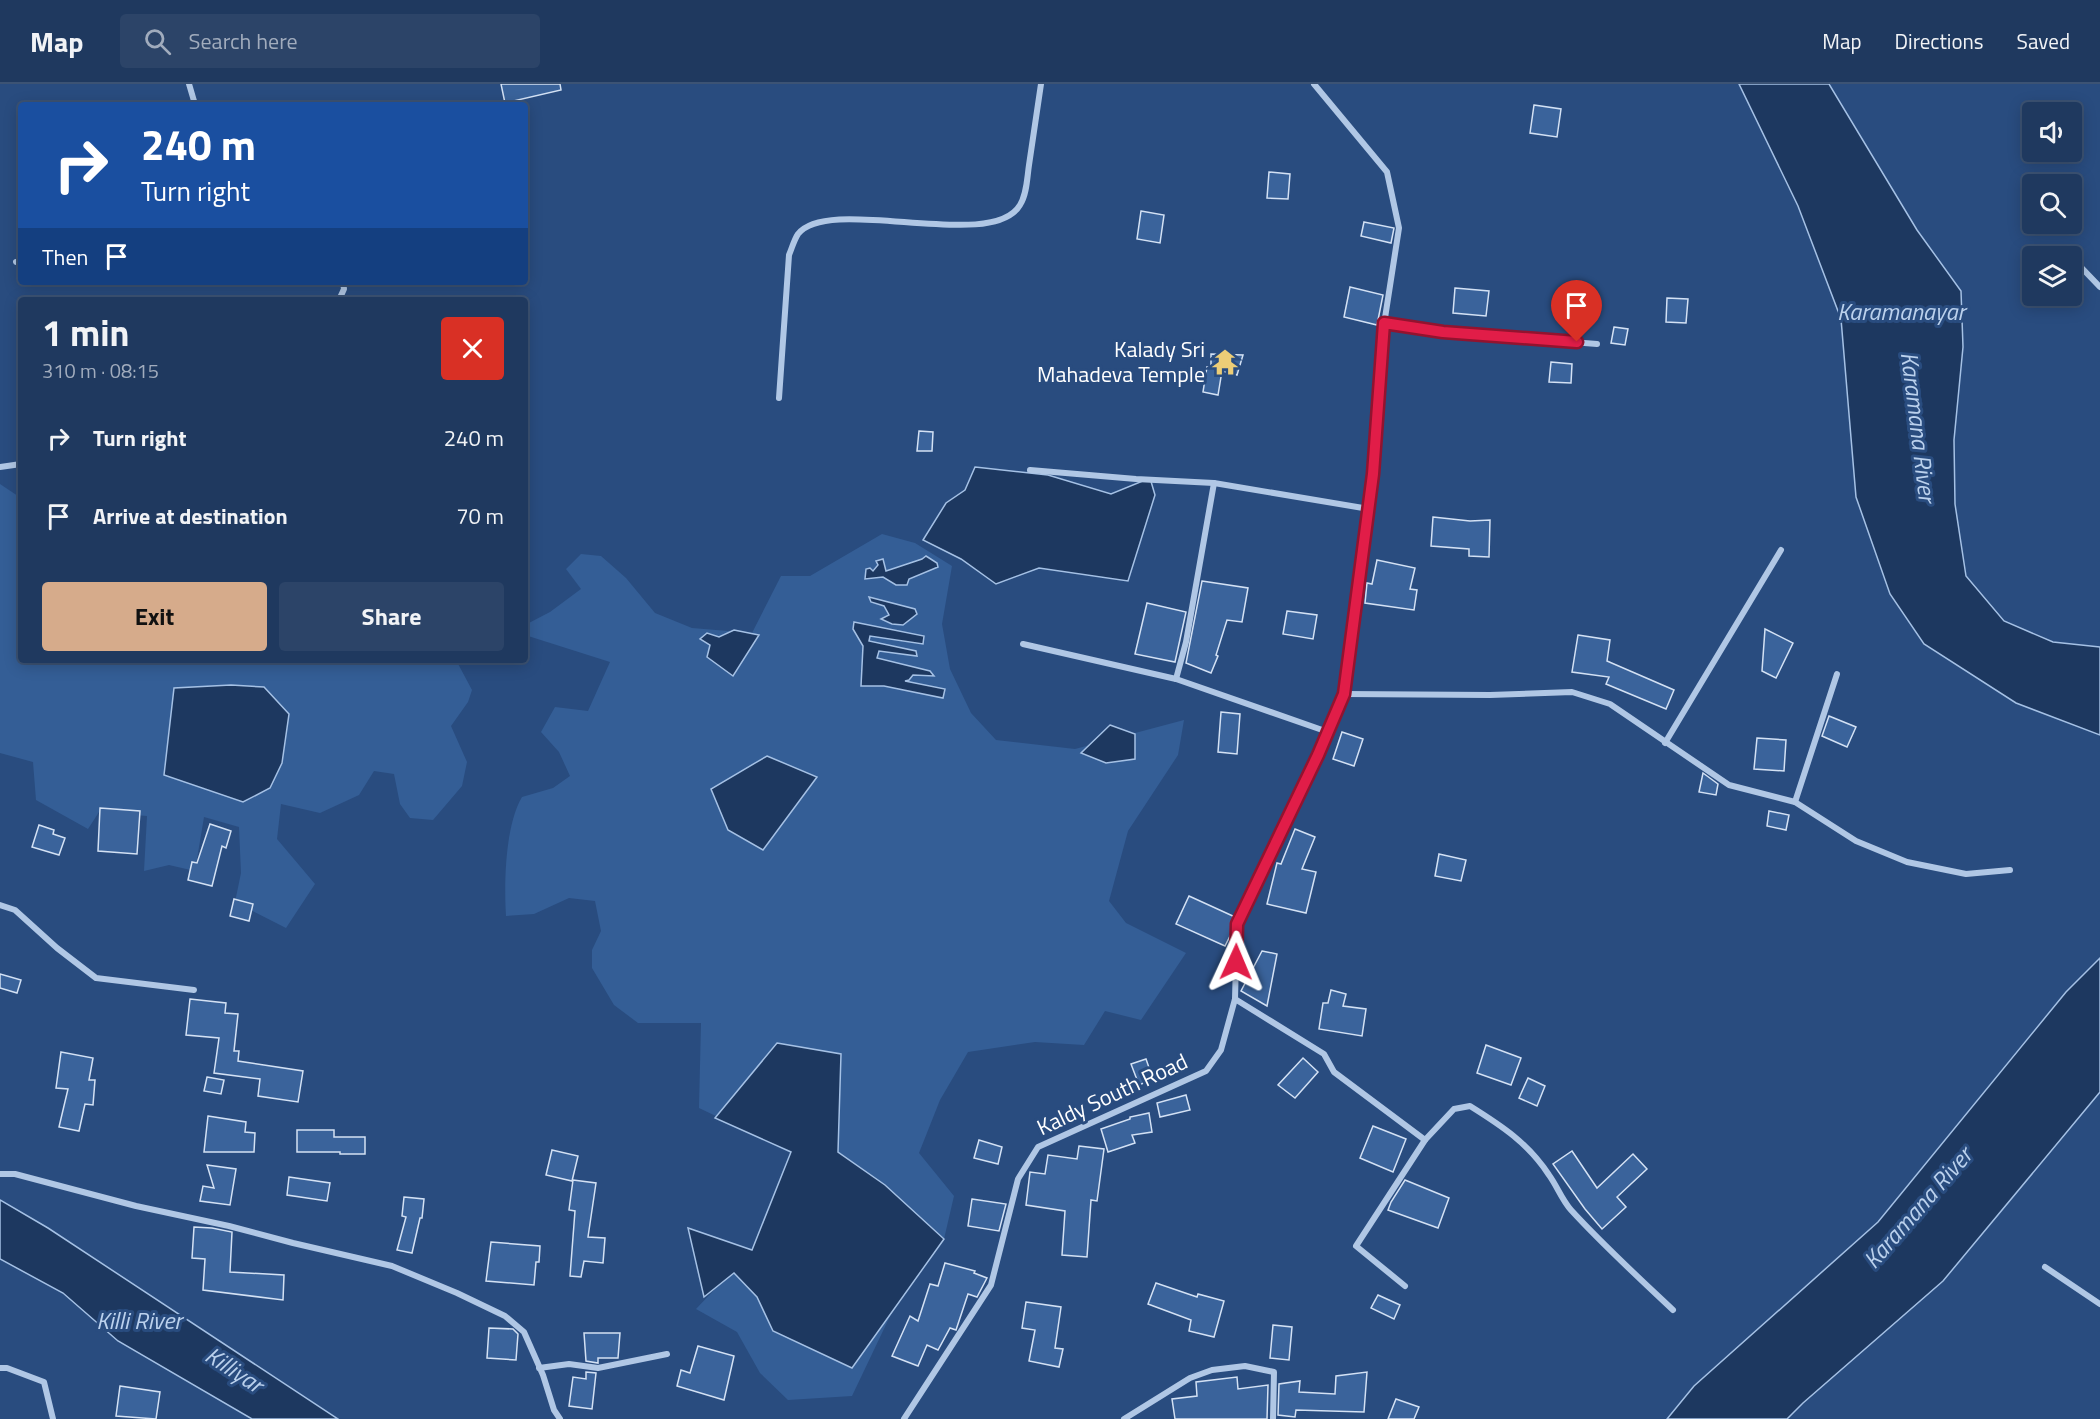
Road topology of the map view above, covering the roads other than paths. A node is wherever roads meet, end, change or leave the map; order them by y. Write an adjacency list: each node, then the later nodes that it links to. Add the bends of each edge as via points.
1 (189, 84): 4 (street)
2 (1041, 84): 9 (street, via 1026,185 1014,214 995,222 965,225 843,219 812,224 799,233 789,255)
3 (1314, 84): 7 (street, Kaldy South Road, via 1387,172 1399,228)
4 (195, 102)
5 (2082, 268): 6 (street)
6 (2100, 287)
7 (1384, 323): 8 (street, via 1443,332); 14 (street, Kaldy South Road)
8 (1597, 344)
9 (779, 398)
10 (18, 464): 11 (street)
11 (0, 467)
12 (1030, 470): 13 (street)
13 (1214, 483): 14 (street); 18 (street)
14 (1369, 509): 19 (street, Kaldy South Road)
15 (1781, 550): 21 (street)
16 (1023, 644): 18 (street)
17 (1837, 674): 22 (street)
18 (1176, 680): 20 (street)
19 (1344, 694): 20 (street, Kaldy South Road); 21 (street, via 1572,692 1610,704)
20 (1328, 732): 26 (street, Kaldy South Road, via 1237,924)
21 (1665, 743): 22 (street, via 1729,785)
22 (1795, 802): 23 (street, via 1856,841 1907,862 1966,874)
23 (2010, 870)
24 (0, 904): 25 (street, via 15,910 96,978)
25 (194, 990)
26 (1235, 999): 27 (street, via 1324,1054 1334,1072); 38 (street, Kaldy South Road, via 1221,1050 1206,1071 1038,1147 1018,1179 991,1286)
27 (1425, 1140): 30 (street, via 1356,1246); 32 (street, via 1454,1109 1462,1107 1470,1106 1500,1125 1525,1144 1569,1208)
28 (0, 1174): 35 (street, via 15,1174 392,1266 505,1316 524,1332)
29 (2045, 1267): 31 (street)
30 (1405, 1286)
31 (2100, 1304)
32 (1673, 1310)
33 (667, 1354): 35 (street, via 598,1368 569,1364)
34 (0, 1368): 36 (street, via 45,1382)
35 (539, 1368): 37 (street)
36 (53, 1419)
37 (560, 1419)
38 (904, 1419)
39 (1124, 1419): 40 (street, via 1190,1378 1212,1370 1245,1366 1274,1372)
40 (1273, 1419)

